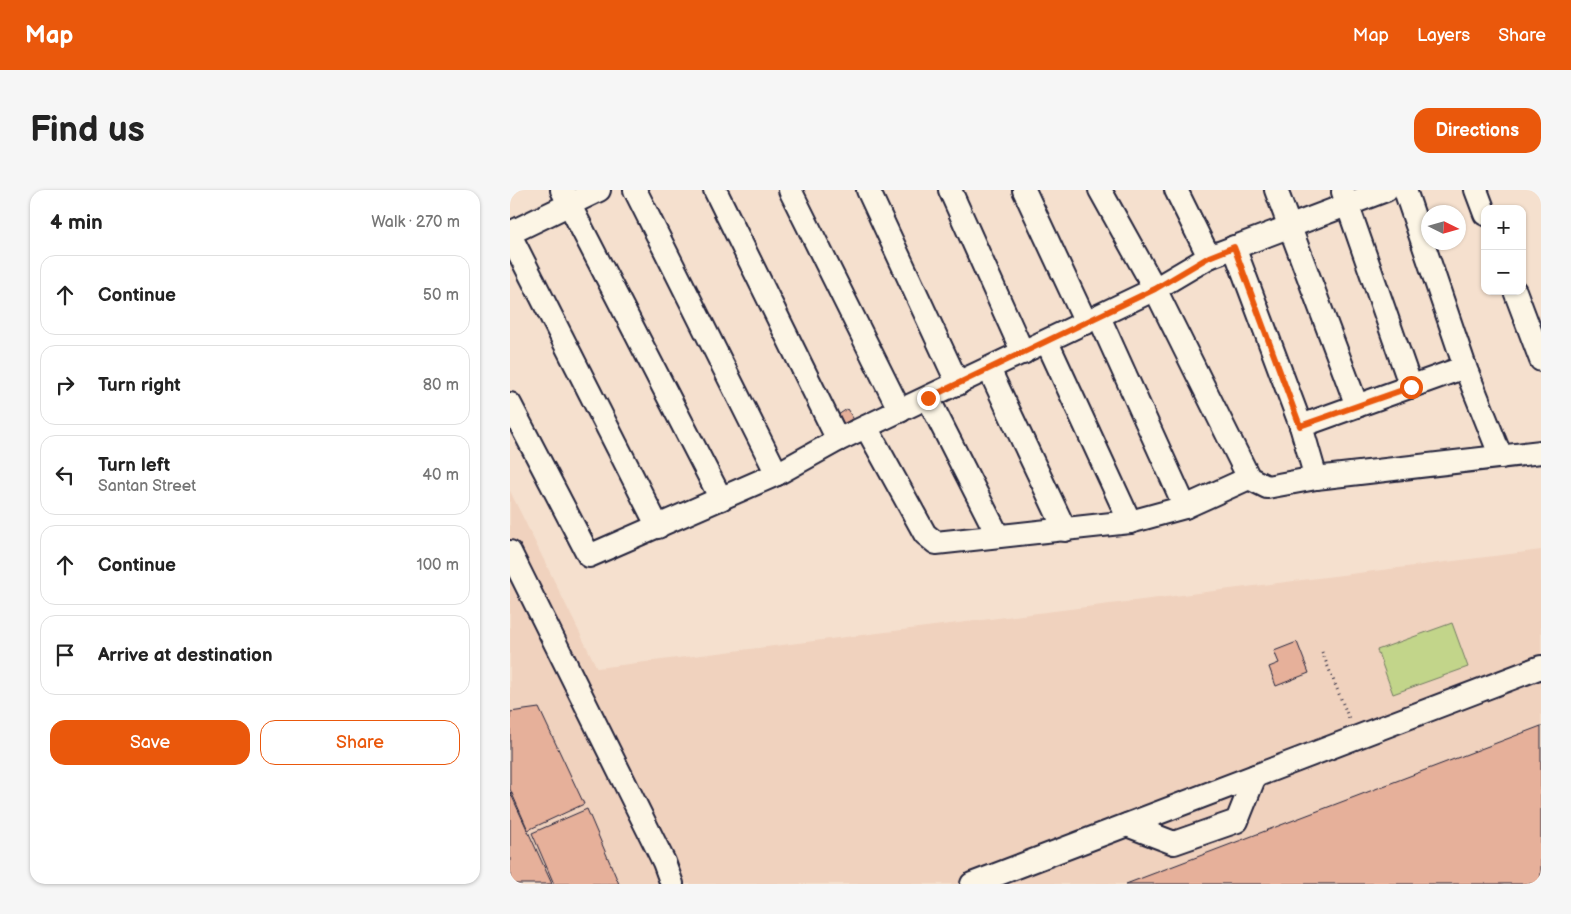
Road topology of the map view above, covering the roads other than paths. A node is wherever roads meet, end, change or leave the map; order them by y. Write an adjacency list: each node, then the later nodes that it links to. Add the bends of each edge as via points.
1 (599, 190): 15 (street)
2 (635, 190): 40 (street)
3 (715, 190): 37 (street)
4 (790, 190): 34 (street)
5 (868, 190): 29 (street)
6 (950, 190): 25 (street)
7 (1024, 190): 23 (street)
8 (1100, 190): 21 (street)
9 (1176, 190): 20 (street)
10 (1276, 190): 17 (street)
11 (1386, 190): 14 (street)
12 (1405, 190): 27 (street)
13 (1476, 190): 16 (street)
14 (1345, 197): 17 (street); 30 (street)
15 (566, 198): 18 (street); 43 (street)
16 (1482, 205)
17 (1290, 226): 19 (street); 33 (street)
18 (510, 234): 46 (street)
19 (1234, 247): 20 (street); 35 (street)
20 (1209, 257): 21 (street)
21 (1155, 289): 23 (street); 41 (street)
22 (1517, 295): 26 (street)
23 (1092, 320): 24 (street); 44 (street)
24 (1047, 342): 25 (street); 45 (street)
25 (1023, 353): 28 (street)
26 (1541, 360)
27 (1464, 368): 30 (street); 39 (street)
28 (989, 369): 29 (street); 47 (street)
29 (958, 384): 31 (street)
30 (1411, 387): 33 (street)
31 (928, 398): 34 (street); 48 (street)
32 (510, 404): 46 (street, via 589,556)
33 (1357, 406): 35 (street)
34 (900, 411): 36 (street)
35 (1300, 426): 42 (street)
36 (866, 427): 37 (street); 48 (street, via 925,534 936,543)
37 (838, 440): 40 (street)
38 (1541, 452): 39 (street)
39 (1501, 457): 42 (street)
40 (777, 474): 43 (street)
41 (1249, 478): 42 (street, via 1267,487); 44 (street)
42 (1316, 478)
43 (721, 499): 46 (street)
44 (1185, 508): 45 (street)
45 (1130, 522): 47 (street)
46 (658, 527)
47 (1065, 530): 48 (street)
48 (998, 536)
49 (510, 552): 53 (street)
50 (1541, 667): 51 (street)
51 (1255, 776): 52 (street); 52 (street, via 1237,821 1174,843)
52 (1127, 825): 54 (street)
53 (672, 884)
54 (972, 884)

